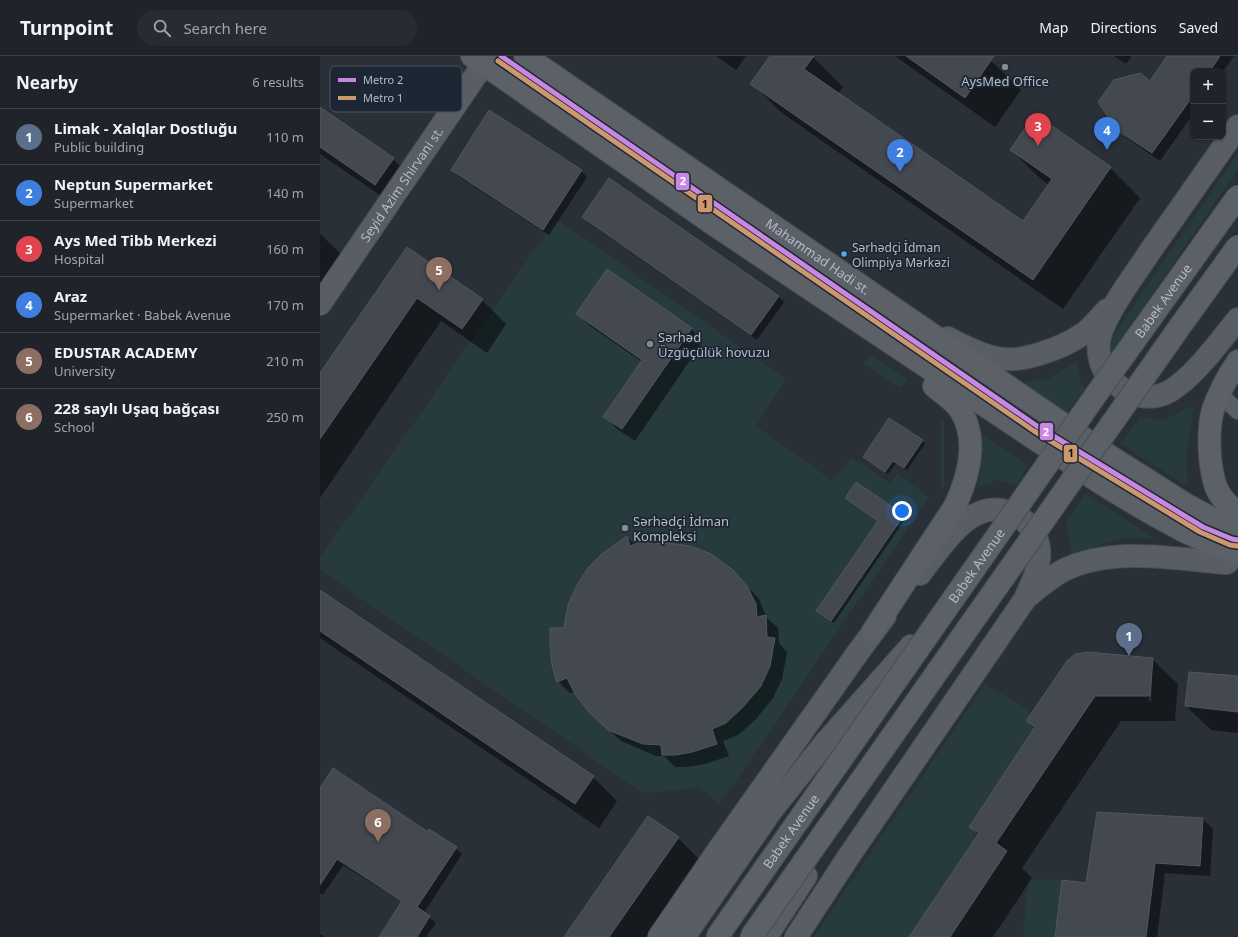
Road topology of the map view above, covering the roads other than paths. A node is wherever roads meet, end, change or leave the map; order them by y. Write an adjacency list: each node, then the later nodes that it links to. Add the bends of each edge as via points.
1 (525, 56): 13 (main road, Mahammad Hadi st.)
2 (481, 59): 3 (main road, Seyid Azim Shirvani st.); 7 (main road)
3 (462, 88)
4 (446, 112): 11 (main road, Seyid Azim Shirvani st.)
5 (1238, 126): 10 (main road)
6 (1238, 196): 22 (main road, Babek Avenue, bridge)
7 (713, 224): 16 (main road, via 758,266); 21 (main road, via 1101,483 1167,522 1227,550)
8 (1238, 246): 14 (main road, bridge)
9 (1238, 263): 14 (main road, bridge)
10 (1118, 298): 12 (main road, via 1102,331 1100,360 1105,373 1115,385 1128,393 1144,397 1168,392 1183,381); 13 (main road, via 1083,334 1038,355 1010,359 996,358 969,348)
11 (320, 304)
12 (1238, 319)
13 (912, 321): 20 (main road, Mahammad Hadi st., via 1111,457 1185,504 1213,519)
14 (1181, 325): 24 (main road, bridge)
15 (1238, 361): 17 (main road)
16 (934, 386): 21 (main road, via 1180,544); 25 (main road, via 961,411 969,436 969,468 955,506)
17 (1220, 394): 18 (street); 19 (main road, via 1210,428 1210,454 1216,487 1223,499)
18 (1238, 411)
19 (1238, 512)
20 (1238, 528)
21 (1234, 560): 23 (main road, via 1126,556 1104,558 1064,570)
22 (960, 591): 27 (main road, bridge, via 825,743 750,840); 28 (main road, Babek Avenue, bridge)
23 (1025, 599): 25 (main road, via 1039,560 1040,548 1036,536 1029,524 1018,515 992,509 978,513 953,533); 31 (main road)
24 (983, 607): 29 (main road, bridge); 30 (main road, bridge)
25 (873, 631): 26 (main road)
26 (659, 937)
27 (684, 937)
28 (716, 937)
29 (751, 937)
30 (766, 937)
31 (796, 937)

